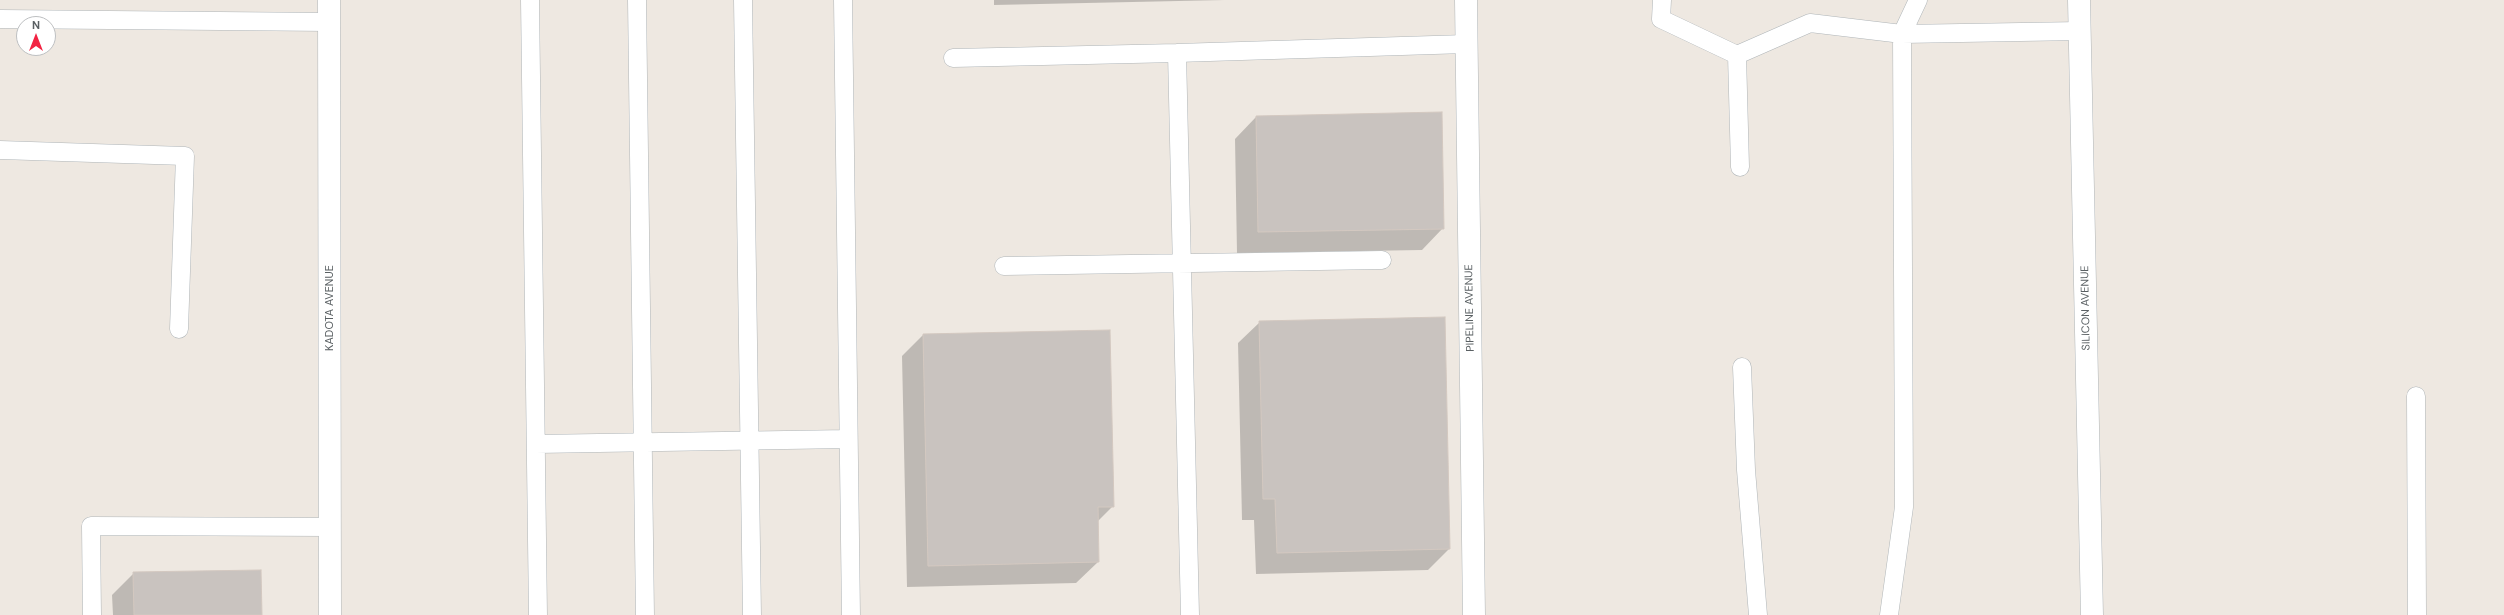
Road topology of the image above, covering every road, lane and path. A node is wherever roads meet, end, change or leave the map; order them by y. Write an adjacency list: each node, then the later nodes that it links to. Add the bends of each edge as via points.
1 (329, 0): 11 (street, KADOTA AVENUE)
2 (530, 0): 29 (lane)
3 (637, 0): 28 (lane)
4 (743, 0): 27 (lane)
5 (843, 0): 26 (lane)
6 (1466, 0): 14 (street, PIPELINE AVENUE)
7 (1662, 0): 16 (lane, via 1662,19)
8 (1918, 0): 13 (lane)
9 (2079, 0): 12 (street, SILICON AVENUE)
10 (0, 19): 11 (lane)
11 (329, 22): 30 (street, KADOTA AVENUE)
12 (2080, 31): 13 (lane); 41 (street, SILICON AVENUE)
13 (1902, 34): 16 (lane, via 1810,23); 40 (lane, via 1904,507)
14 (1466, 44): 15 (lane); 38 (street, PIPELINE AVENUE)
15 (1177, 53): 17 (lane); 21 (lane)
16 (1737, 55): 19 (lane)
17 (952, 58)
18 (0, 150): 23 (lane, via 185,156)
19 (1740, 167)
20 (1382, 260): 21 (lane)
21 (1182, 263): 22 (lane); 37 (lane)
22 (1004, 266)
23 (179, 329)
24 (1742, 368): 39 (lane, via 1746,477)
25 (2416, 396): 42 (lane)
26 (848, 439): 27 (lane); 36 (lane)
27 (749, 440): 28 (lane); 35 (lane)
28 (643, 442): 29 (lane); 34 (lane)
29 (536, 444): 33 (lane)
30 (330, 527): 31 (lane, via 91,526); 32 (street, KADOTA AVENUE)
31 (92, 615)
32 (330, 615)
33 (538, 615)
34 (645, 615)
35 (752, 615)
36 (851, 615)
37 (1190, 615)
38 (1474, 615)
39 (1758, 615)
40 (1889, 615)
41 (2092, 615)
42 (2417, 615)

